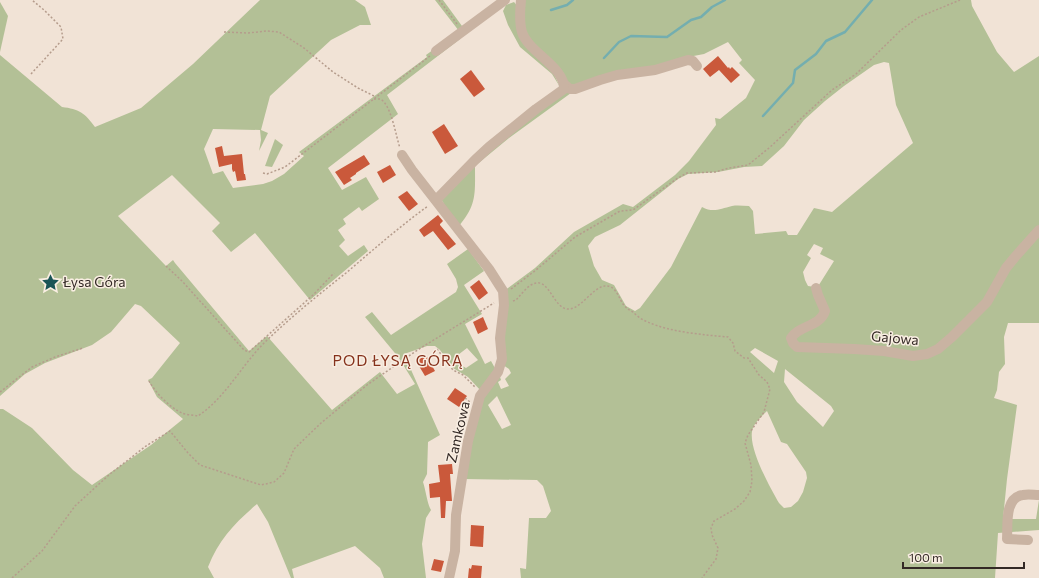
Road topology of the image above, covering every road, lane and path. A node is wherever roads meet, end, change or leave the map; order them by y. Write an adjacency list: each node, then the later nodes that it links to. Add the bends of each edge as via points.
1 (32, 0): 10 (path, via 61,27 64,39)
2 (439, 0): 6 (path, via 459,26)
3 (506, 0): 6 (street)
4 (521, 0): 11 (street, via 522,31 525,38 554,69)
5 (960, 0): 20 (path, via 919,17 901,30 856,74 832,90 748,165 715,172 687,173 633,210 620,211 575,237)
6 (467, 29): 8 (street)
7 (224, 32): 12 (path, via 279,32 304,48 333,72)
8 (436, 51): 12 (path)
9 (696, 66): 11 (street, via 693,61 688,60 655,70 617,75 575,89 570,89)
10 (31, 74)
11 (564, 84): 15 (street, via 561,92 536,109 475,160)
12 (375, 98): 13 (path, via 384,102 389,110); 14 (path, via 285,167 267,174)
13 (402, 155): 15 (street)
14 (263, 173)
15 (436, 200): 20 (street, via 489,269 503,291); 23 (path, via 404,223 265,342 226,391 198,416 182,413 168,404)
16 (1039, 230): 19 (street, Gajowa, via 1006,268 987,302 952,337 927,354 913,356 884,351 797,347 791,338 793,334 818,321 825,311)
17 (166, 266): 18 (path, via 244,350 249,352)
18 (334, 273)
19 (816, 288)
20 (503, 298): 25 (street, Zamkowa, via 500,338 502,359 498,372); 28 (path, via 419,349 367,385 294,449 284,473 274,482 261,485 200,465 170,431 146,446 75,506 42,551); 30 (path, via 509,302 516,300 533,284 539,283 546,286 559,305 570,309 580,305 602,286 610,286 624,306 647,322 698,334 728,337 735,352 748,358 767,382 770,389 764,412 745,443 751,465 750,492 744,501 714,521 710,528 718,548 716,560)
21 (83, 348): 24 (path, via 32,367)
22 (437, 349): 25 (path, via 449,366 464,375)
23 (149, 381)
24 (0, 392)
25 (481, 395): 29 (street, Zamkowa, via 468,441 456,515 455,551)
26 (1039, 495): 27 (street, via 1018,496 1008,511 1007,539)
27 (1028, 540)
28 (12, 578)
29 (449, 578)
30 (702, 578)

